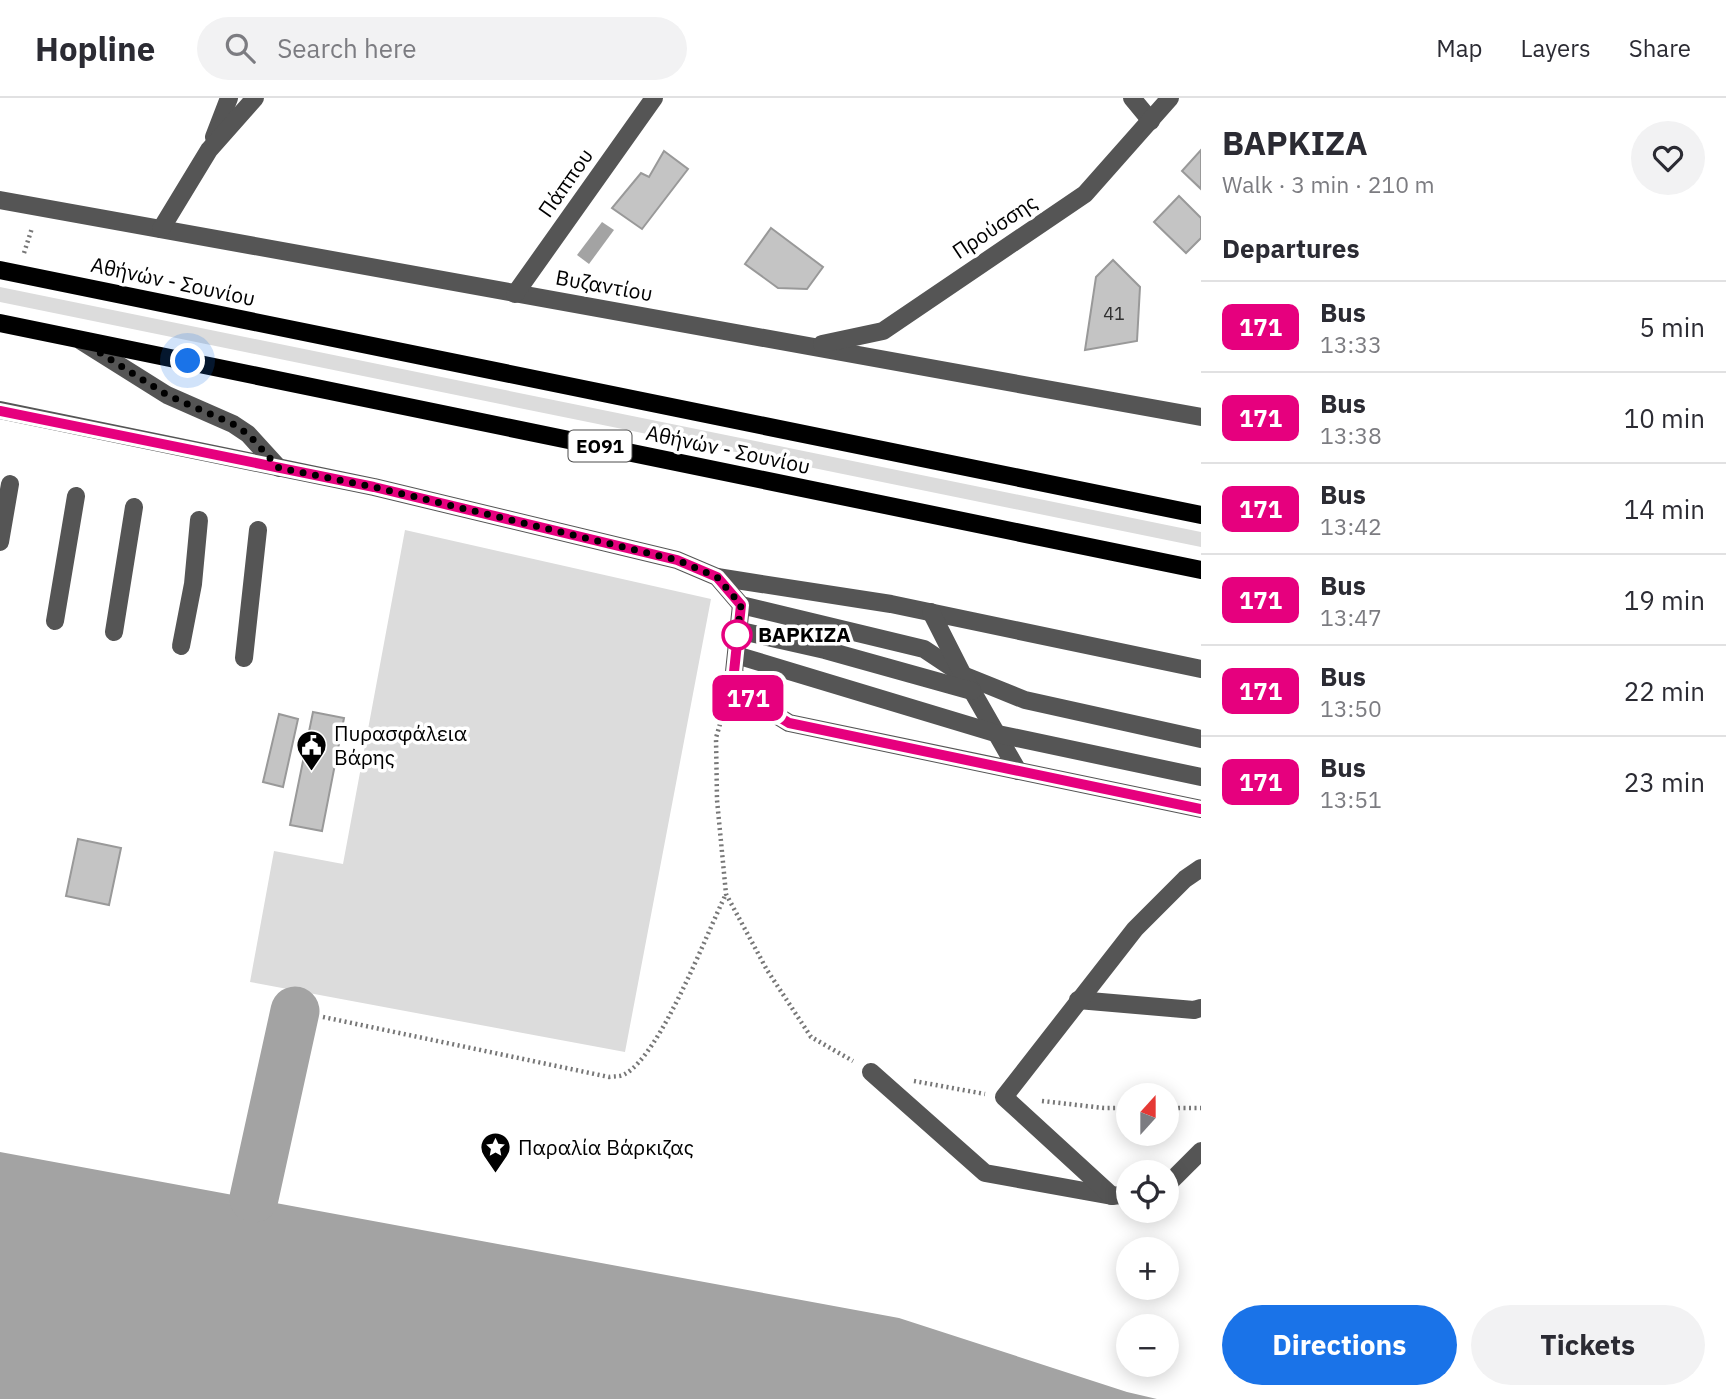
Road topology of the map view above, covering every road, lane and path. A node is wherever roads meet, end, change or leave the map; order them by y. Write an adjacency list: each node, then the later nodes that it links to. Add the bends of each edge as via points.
1 (229, 98): 7 (street)
2 (255, 98): 7 (street)
3 (654, 98): 12 (street, Πάππου)
4 (1132, 98): 6 (street)
5 (1170, 98): 6 (street, Προύσσης)
6 (1151, 121): 15 (street, Προύσσης, via 1085,194 883,331)
7 (209, 150): 10 (street)
8 (0, 200): 9 (street, Βυζαντίου)
9 (38, 207): 10 (street, Βυζαντίου); 11 (path)
10 (161, 229): 12 (street, Βυζαντίου)
11 (9, 272): 22 (main road, Αθήνών - Σουνίου / ΕΟ91)
12 (515, 294): 15 (street, Βυζαντίου)
13 (0, 323): 14 (main road, Αθήνών - Σουνίου / ΕΟ91)
14 (78, 339): 18 (street, via 167,395 233,424); 26 (main road, Αθήνών - Σουνίου / ΕΟ91)
15 (814, 346): 17 (street, Βυζαντίου)
16 (0, 411): 18 (street)
17 (1201, 417)
18 (279, 468): 27 (street, via 677,560)
19 (10, 484): 25 (street)
20 (76, 496): 30 (street)
21 (135, 507): 32 (street)
22 (1201, 515)
23 (200, 520): 33 (street)
24 (258, 530): 34 (street)
25 (0, 542)
26 (1201, 570)
27 (717, 577): 28 (street); 29 (street)
28 (741, 605): 31 (street); 37 (street, via 924,649)
29 (930, 612): 36 (street); 37 (street)
30 (55, 621)
31 (737, 630): 35 (street); 37 (street)
32 (114, 632)
33 (181, 646)
34 (244, 658)
35 (735, 664): 38 (street); 40 (street, via 748,698 789,723); 44 (path, via 716,738)
36 (1201, 668)
37 (967, 683): 38 (street); 39 (street)
38 (999, 734): 40 (street); 41 (street)
39 (1201, 739)
40 (1018, 771): 42 (street)
41 (1201, 777)
42 (1201, 809)
43 (1201, 868): 45 (street, via 1135,929)
44 (726, 894): 47 (path, via 661,1032 623,1076); 48 (path, via 767,970 811,1037)
45 (1078, 1000): 46 (street); 50 (street)
46 (1201, 1008)
47 (323, 1017)
48 (871, 1072): 57 (street, via 985,1173)
49 (912, 1080): 50 (path)
50 (1004, 1097): 51 (path); 56 (street)
51 (1116, 1108)
52 (1180, 1108): 53 (path)
53 (1201, 1108)
54 (1201, 1152): 55 (street)
55 (1179, 1173)
56 (1116, 1192)
57 (1116, 1194)

